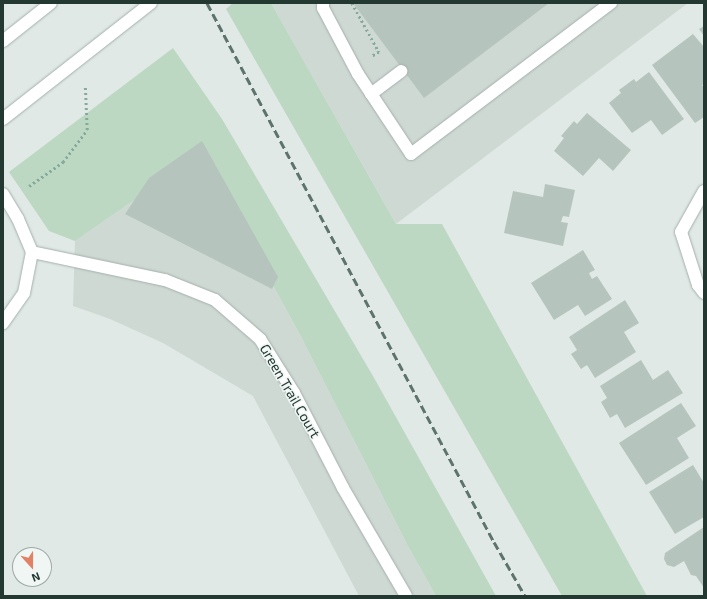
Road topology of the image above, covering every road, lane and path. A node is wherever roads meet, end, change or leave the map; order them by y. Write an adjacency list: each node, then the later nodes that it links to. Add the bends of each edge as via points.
1 (51, 3): 6 (street)
2 (150, 3): 11 (street)
3 (323, 3): 7 (street, via 323,8)
4 (352, 3): 7 (path, via 378,52)
5 (611, 3): 10 (street, via 411,154)
6 (3, 41)
7 (355, 68): 10 (street)
8 (401, 71): 10 (street)
9 (85, 85): 12 (path, via 86,130 63,162)
10 (371, 94)
11 (3, 119)
12 (30, 186)
13 (704, 191): 16 (street, via 681,232 698,284)
14 (3, 194): 15 (street, via 18,219)
15 (32, 252): 17 (street, via 24,293); 18 (street, Green Trail Court, via 165,280 215,300 260,339 294,393 343,488)
16 (704, 294)
17 (3, 322)
18 (406, 596)

